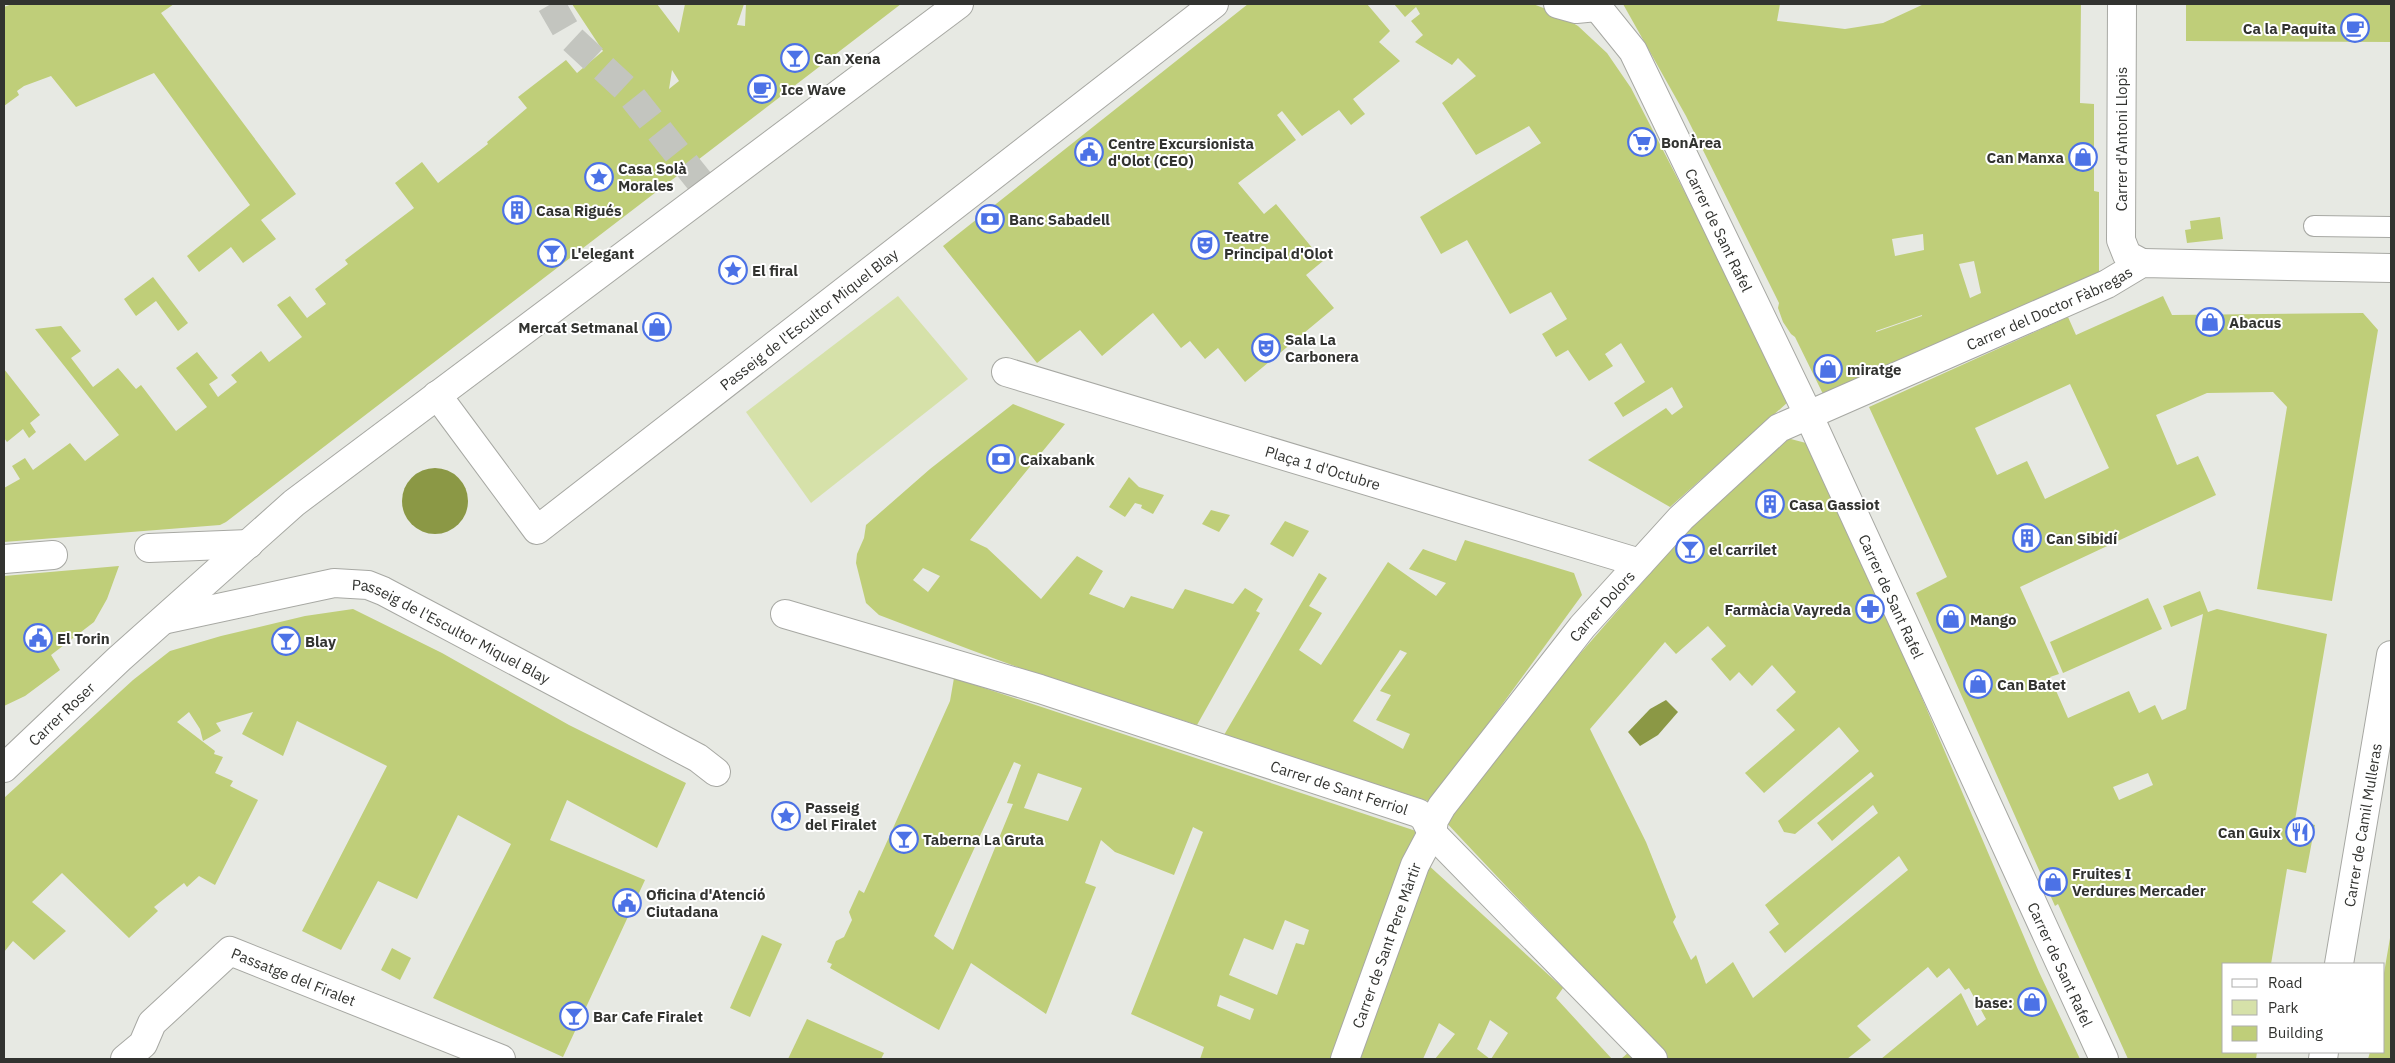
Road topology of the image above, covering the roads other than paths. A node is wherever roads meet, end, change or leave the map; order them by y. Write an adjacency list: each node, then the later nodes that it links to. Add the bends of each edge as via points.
1 (959, 4): 11 (street, Passeig de l'Escultor Miquel Blay)
2 (1214, 4): 11 (street, Passeig de l'Escultor Miquel Blay, via 537,530)
3 (1558, 4): 5 (street, via 1576,9)
4 (2122, 4): 8 (street, Carrer d'Antoni Llopis, via 2121,240 2127,255)
5 (1596, 5): 12 (street, Carrer de Sant Rafel, via 1633,51)
6 (2314, 226): 7 (lane)
7 (2391, 227)
8 (2142, 263): 9 (street, Carrer del Doctor Fàbregas); 12 (street, Carrer del Doctor Fàbregas, via 2107,284)
9 (2391, 268)
10 (1006, 372): 17 (street, Plaça 1 d'Octubre)
11 (437, 395): 13 (street, Passeig de l'Escultor Miquel Blay, via 294,503)
12 (1808, 414): 17 (street, Carrer Dolors, via 1779,428 1681,518); 30 (street, Carrer de Sant Rafel)
13 (249, 544): 14 (street); 19 (street, Passeig de l'Escultor Miquel Blay)
14 (149, 548)
15 (53, 555): 16 (street)
16 (4, 560)
17 (1640, 562): 24 (street, Carrer Dolors, via 1582,627 1452,790 1434,820)
18 (785, 614): 24 (street, Carrer de Sant Ferriol, via 1040,689 1418,813 1424,817)
19 (166, 619): 21 (street, Passeig de l'Escultor Miquel Blay); 23 (street, Passeig de l'Escultor Miquel Blay, via 313,586 351,582 368,585 383,590 698,758)
20 (2391, 655): 25 (street, Carrer de Camil Mulleras)
21 (119, 659): 22 (street, Carrer Roser)
22 (4, 768)
23 (716, 772)
24 (1432, 833): 28 (street, Carrer de Sant Pere Màrtir, via 1415,865); 29 (street, Carrer de Sant Ferriol)
25 (2339, 963)
26 (124, 1059): 27 (street, Passatge del Firalet, via 143,1044 152,1023 230,951)
27 (501, 1059)
28 (1345, 1059)
29 (1653, 1059)
30 (2104, 1059)

